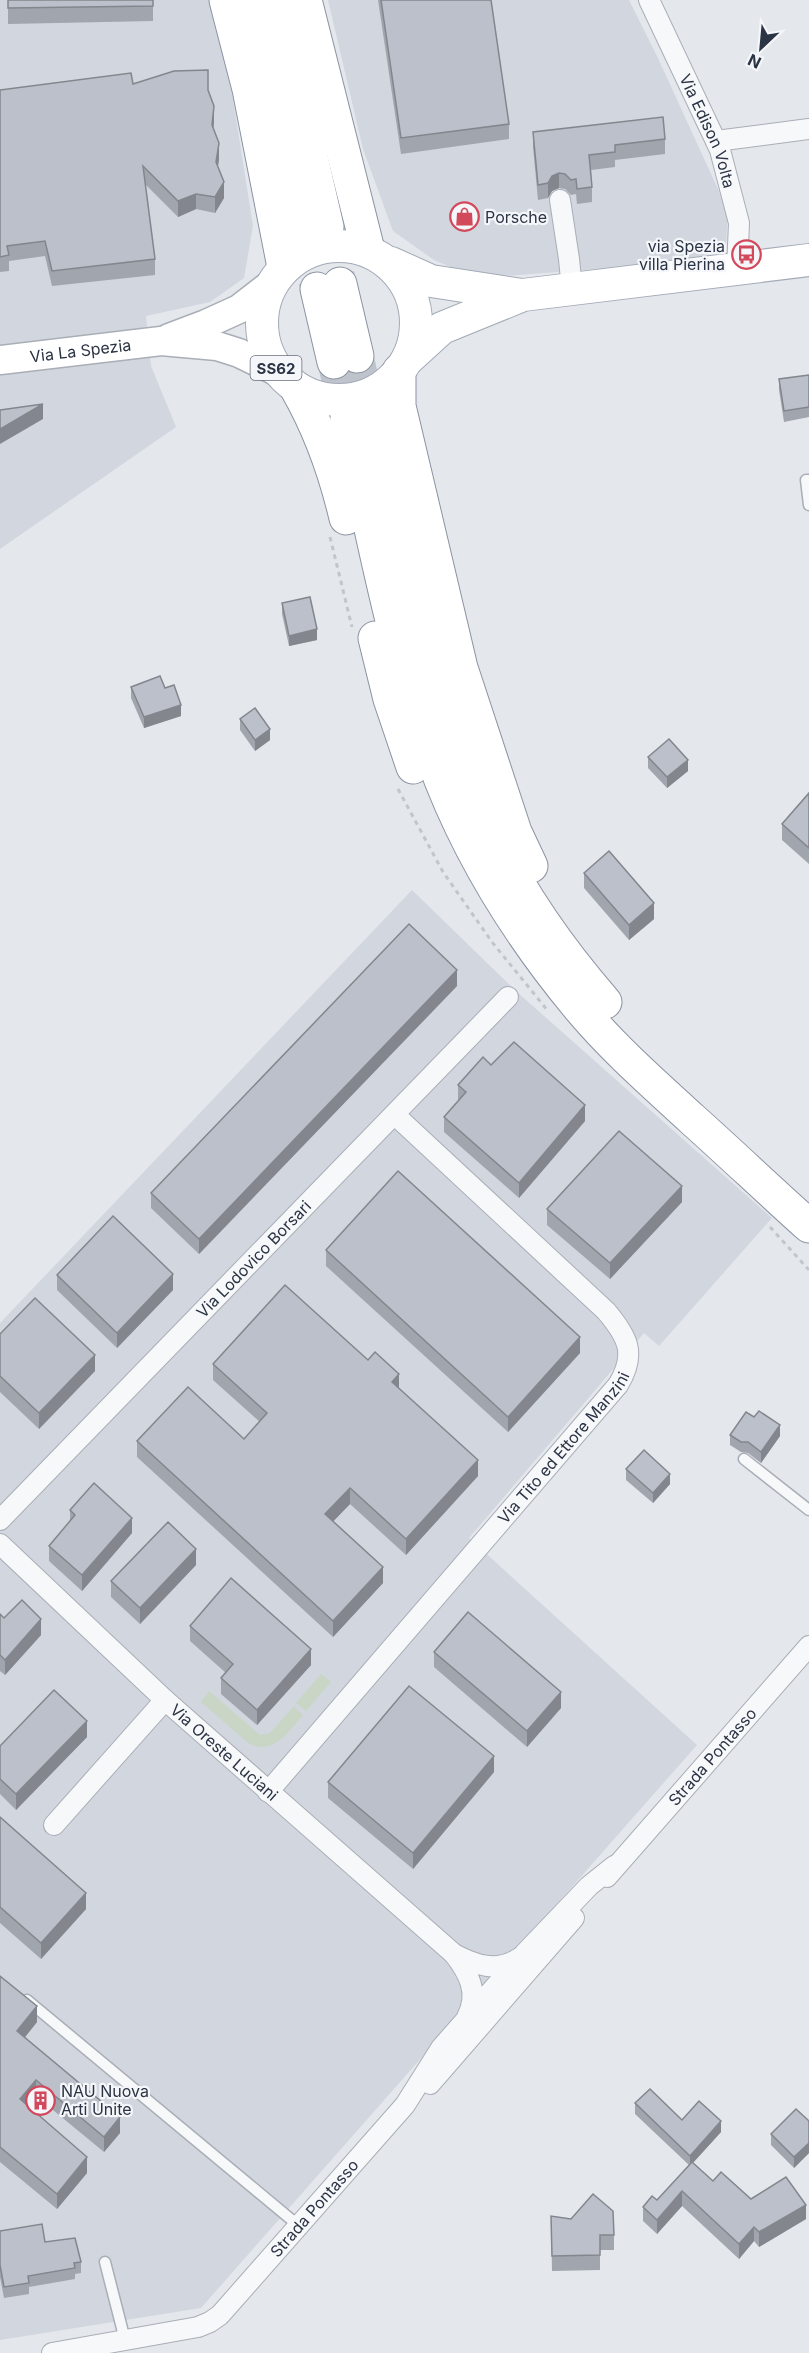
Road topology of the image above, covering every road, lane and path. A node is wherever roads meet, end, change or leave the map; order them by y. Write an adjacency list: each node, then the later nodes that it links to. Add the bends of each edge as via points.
1 (226, 0): 12 (highway, via 249,88)
2 (251, 0): 3 (highway, via 316,230)
3 (275, 0)
4 (305, 0): 9 (highway)
5 (649, 0): 7 (street, Via Edison Volta)
6 (809, 129): 7 (street)
7 (716, 141): 11 (street, Via Edison Volta, via 739,223)
8 (560, 200): 14 (street)
9 (377, 256): 12 (main road, Via La Spezia / SS62, via 345,245 323,246 302,254); 15 (main road, Via La Spezia, via 431,281); 19 (main road, via 402,277 412,297 417,318 415,339)
10 (809, 260): 11 (main road, Via La Spezia)
11 (737, 269): 14 (main road, Via La Spezia)
12 (277, 276): 16 (main road, Via La Spezia / SS62, via 239,309); 20 (main road, SS62, via 262,307 261,330 267,352)
13 (329, 287): 17 (highway)
14 (572, 289): 15 (main road, Via La Spezia)
15 (523, 295): 19 (main road, Via La Spezia, via 442,328)
16 (161, 341): 18 (main road, Via La Spezia / SS62); 20 (main road, Via La Spezia / SS62, via 217,346 239,353)
17 (345, 359)
18 (0, 360)
19 (403, 365): 20 (main road, Via La Spezia / SS62, via 392,380 371,394 346,400 321,398); 25 (highway, via 399,406 461,668 515,832)
20 (288, 380): 25 (highway, via 316,422 337,477 390,699 411,764 442,825 497,915 553,986 586,1020)
21 (358, 416): 25 (highway, via 446,723 467,780 491,834 529,900 587,981)
22 (809, 480): 23 (lane)
23 (809, 505)
24 (508, 997): 26 (street, Via Lodovico Borsari)
25 (604, 1018): 27 (highway, via 669,1066); 28 (highway, via 636,1067)
26 (395, 1115): 31 (street, Via Lodovico Borsari); 35 (street, Via Tito ed Ettore Manzini, via 606,1311 622,1330 628,1364 618,1385)
27 (809, 1196)
28 (809, 1226)
29 (744, 1459): 30 (lane)
30 (809, 1510)
31 (0, 1520)
32 (0, 1544): 34 (street, Via Oreste Luciani)
33 (809, 1646): 37 (street, Strada Pontasso)
34 (165, 1700): 35 (street, Via Oreste Luciani); 36 (street)
35 (268, 1792): 39 (street, Via Oreste Luciani)
36 (54, 1825)
37 (614, 1866): 38 (street, Strada Pontasso); 40 (street, Strada Pontasso, via 589,1886)
38 (573, 1920): 42 (street, Strada Pontasso, via 540,1946); 44 (street, Strada Pontasso)
39 (454, 1954): 40 (street, Via Oreste Luciani, via 495,1967); 42 (street); 43 (street, Via Oreste Luciani, via 469,1977 473,1992 471,2010)
40 (524, 1954): 42 (street, Strada Pontasso)
41 (18, 1992): 46 (lane)
42 (493, 1994): 43 (street, Strada Pontasso); 44 (street, Strada Pontasso, via 450,2048)
43 (464, 2022): 45 (street, Strada Pontasso, via 441,2048)
44 (429, 2084): 45 (street, Strada Pontasso)
45 (403, 2108): 46 (street, Strada Pontasso)
46 (299, 2226): 48 (street, Strada Pontasso, via 215,2319 198,2327)
47 (105, 2262): 48 (lane)
48 (125, 2340): 49 (street, Strada Pontasso)
49 (52, 2353)

